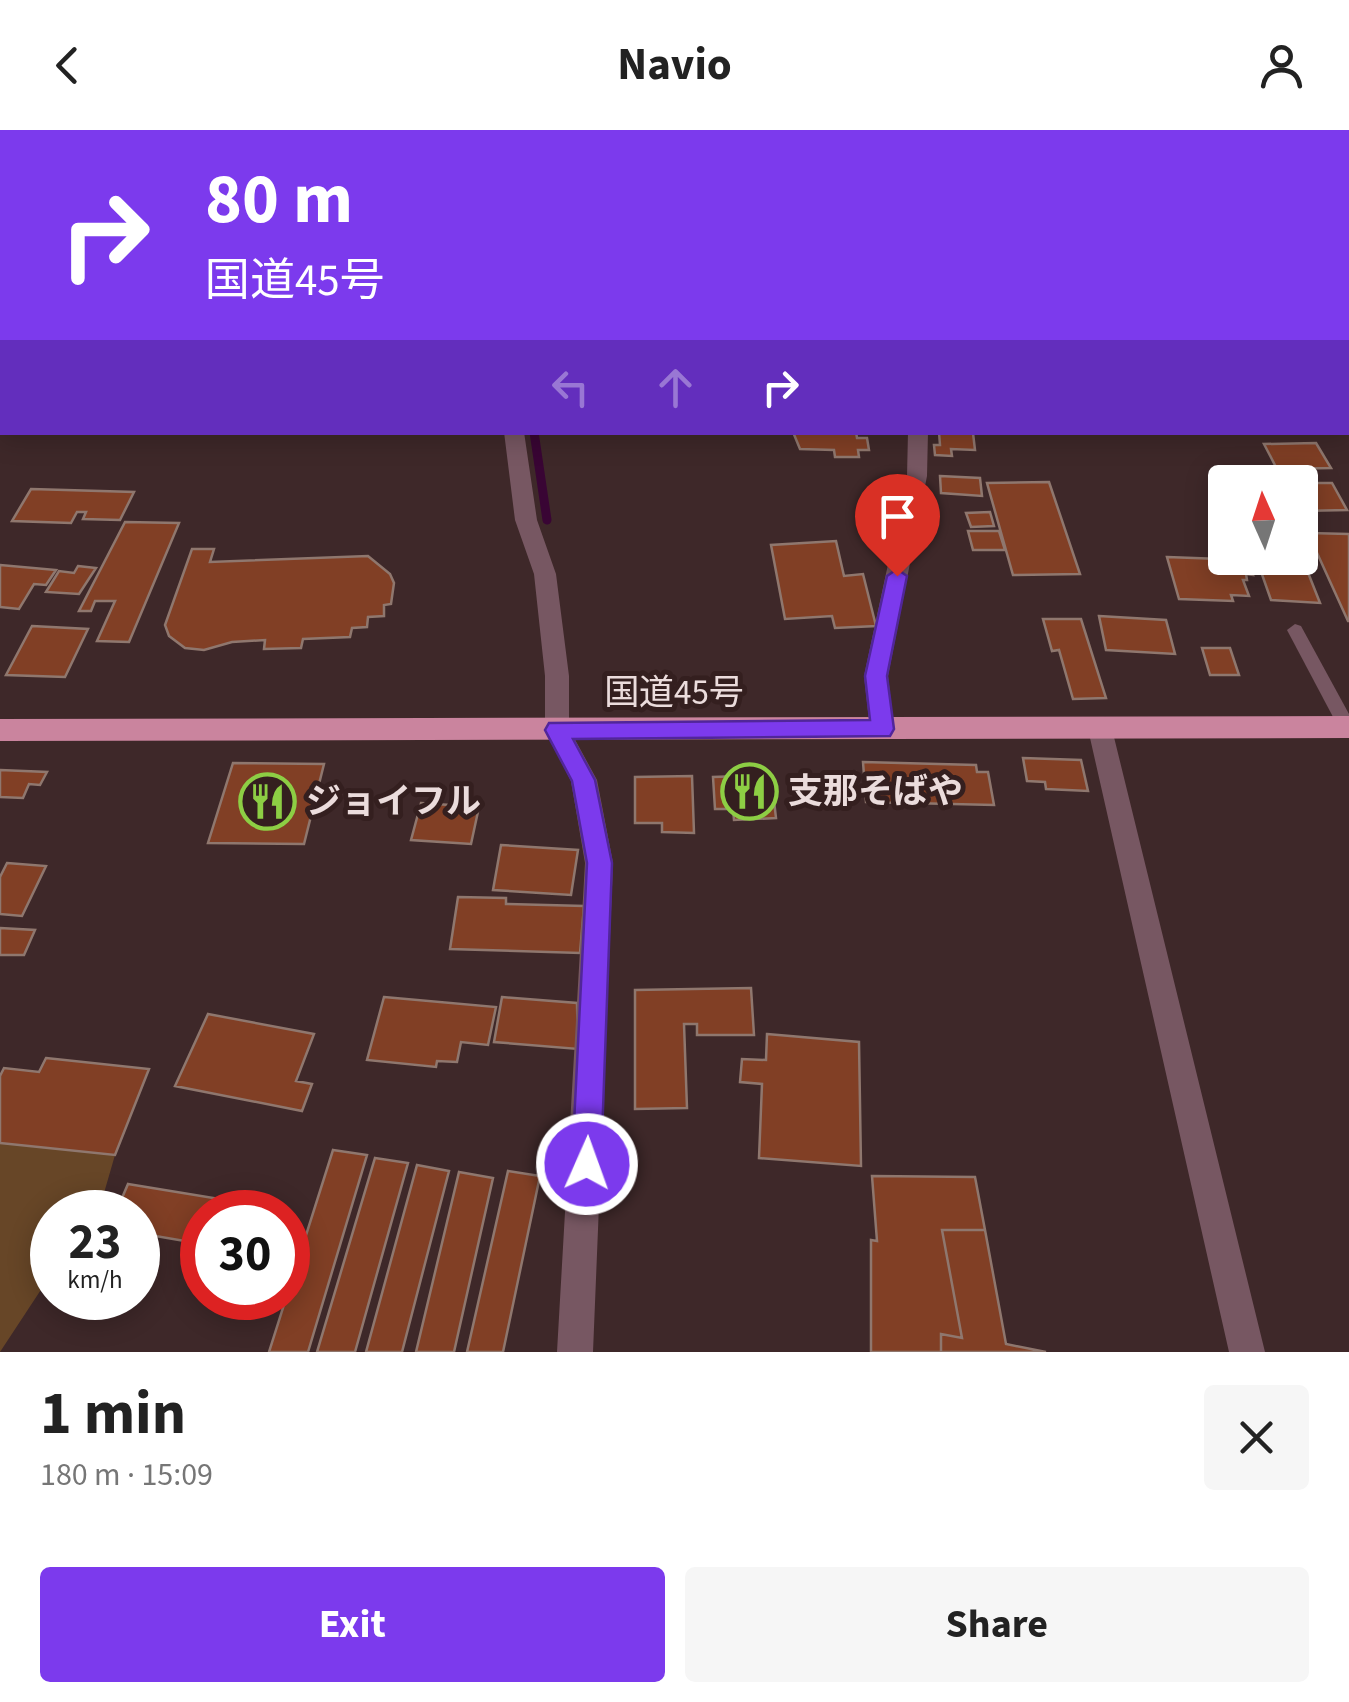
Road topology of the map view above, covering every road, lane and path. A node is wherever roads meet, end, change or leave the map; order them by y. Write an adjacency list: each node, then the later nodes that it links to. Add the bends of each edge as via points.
1 (514, 435): 8 (street, via 526,520 545,574)
2 (918, 435): 5 (street, via 917,476 876,676)
3 (1295, 630): 4 (lane)
4 (1348, 727): 6 (highway, 国道45号)
5 (882, 729): 6 (highway, 国道45号); 8 (highway, 国道45号)
6 (1100, 729): 10 (street)
7 (0, 730): 8 (highway, 国道45号)
8 (557, 730): 9 (street, via 584,780 599,863)
9 (575, 1352)
10 (1248, 1352)

